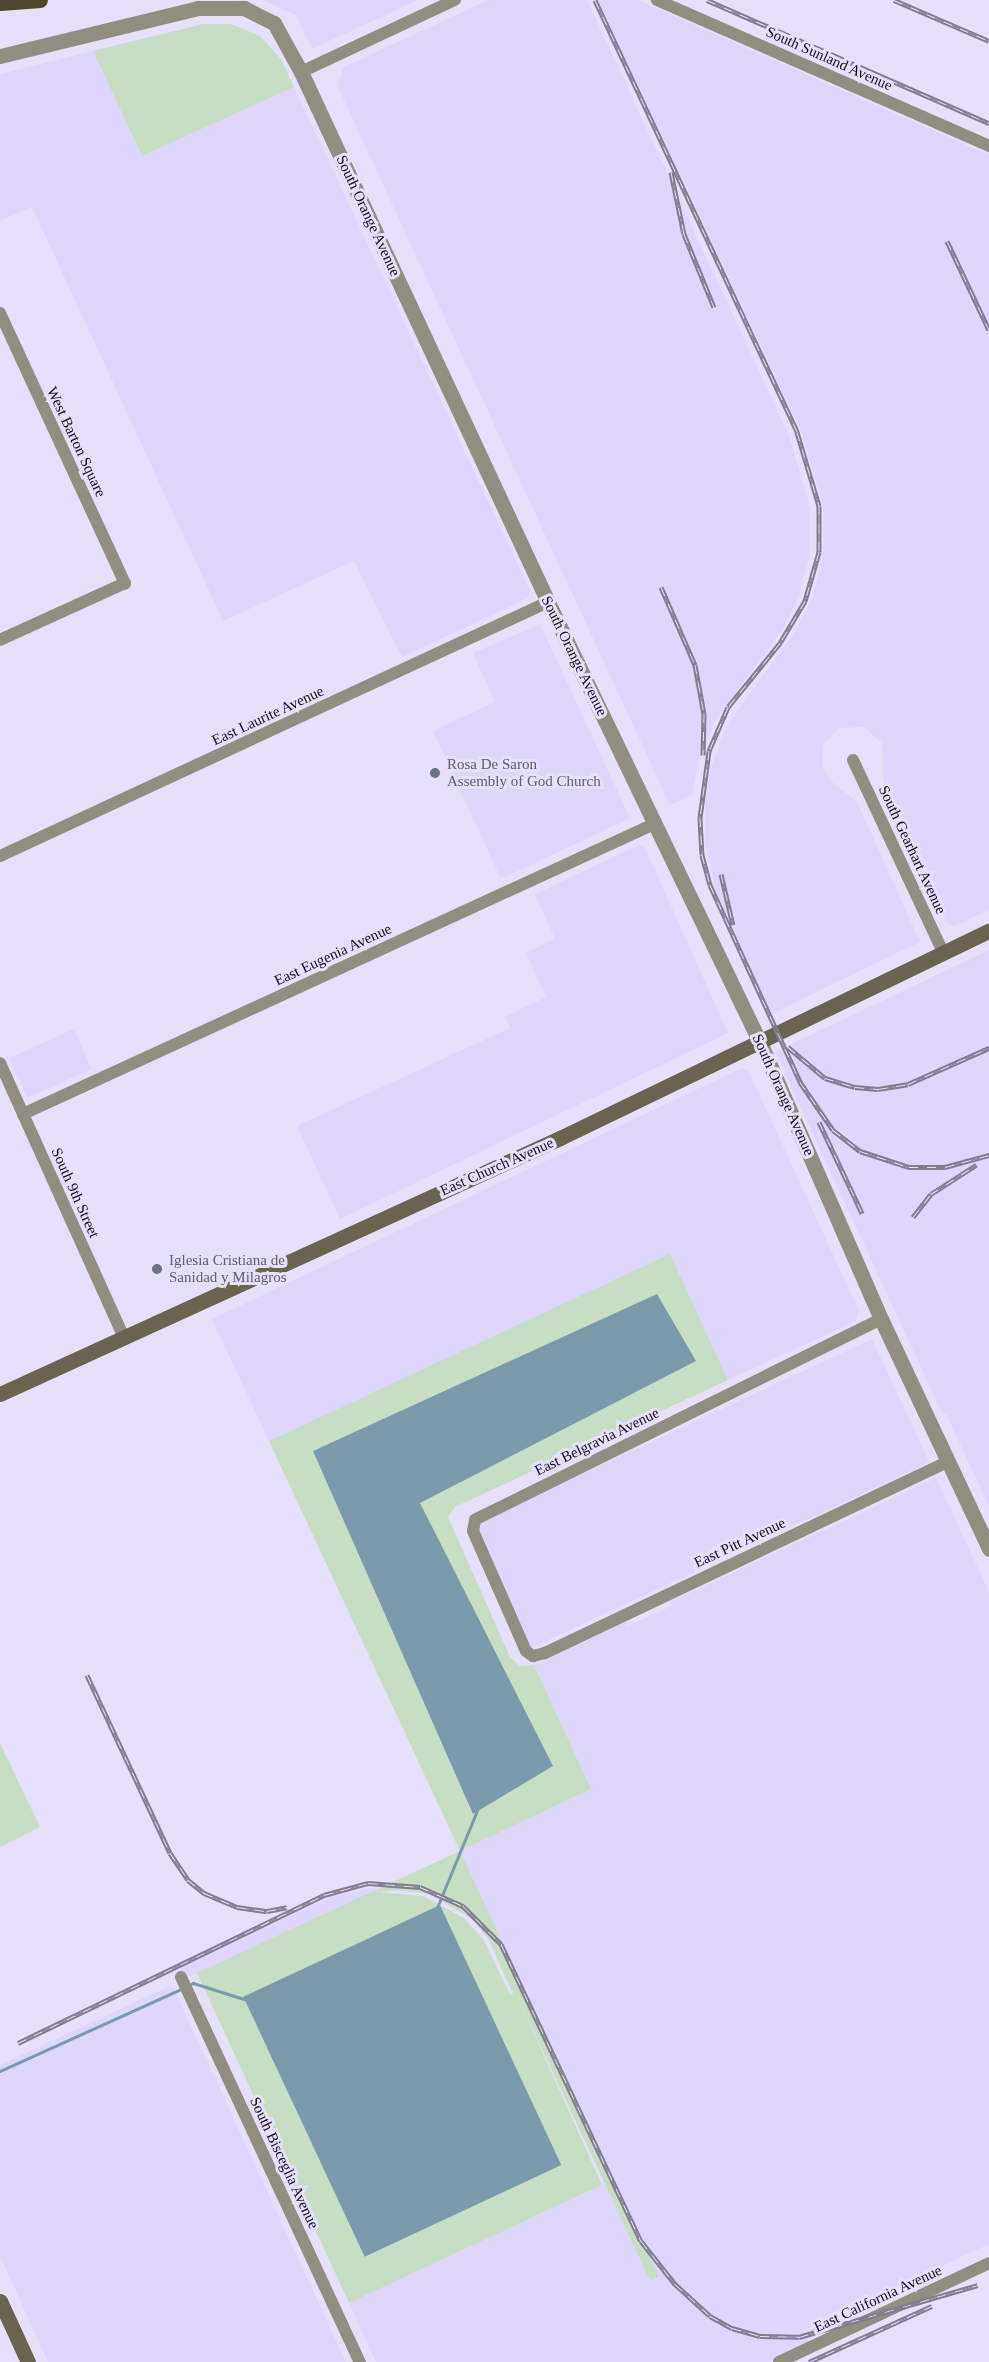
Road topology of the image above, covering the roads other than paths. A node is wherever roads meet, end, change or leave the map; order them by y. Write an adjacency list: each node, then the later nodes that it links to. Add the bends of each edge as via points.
1 (40, 0): 4 (main road)
2 (455, 0): 6 (street)
3 (657, 0): 7 (street, South Sunland Avenue)
4 (0, 3)
5 (0, 56): 6 (street, South Orange Avenue, via 198,8 244,8 274,23)
6 (301, 72): 9 (street, South Orange Avenue)
7 (989, 146)
8 (0, 313): 10 (street, West Barton Square, via 126,583)
9 (548, 602): 12 (street, South Orange Avenue); 13 (street, East Laurite Avenue)
10 (0, 640)
11 (853, 760): 15 (street, South Gearhart Avenue)
12 (654, 824): 16 (street, South Orange Avenue); 18 (street, East Eugenia Avenue)
13 (0, 856)
14 (989, 931): 15 (main road, East Church Avenue)
15 (944, 954): 16 (main road, East Church Avenue)
16 (760, 1042): 19 (street, South Orange Avenue); 20 (main road, East Church Avenue, via 561,1138)
17 (0, 1063): 18 (street, South 9th Street)
18 (23, 1114): 20 (street, South 9th Street)
19 (881, 1318): 22 (street, South Orange Avenue); 24 (street, East Belgravia Avenue, via 475,1520 472,1531 525,1651 533,1656)
20 (123, 1336): 21 (main road, East Church Avenue)
21 (0, 1394)
22 (949, 1461): 23 (street, South Orange Avenue); 24 (street, East Pitt Avenue)
23 (989, 1549)
24 (545, 1653)
25 (181, 1977): 29 (street, South Bisceglia Avenue)
26 (989, 2263): 30 (street, East California Avenue)
27 (0, 2301): 28 (main road)
28 (28, 2362)
29 (360, 2362)
30 (779, 2362)

